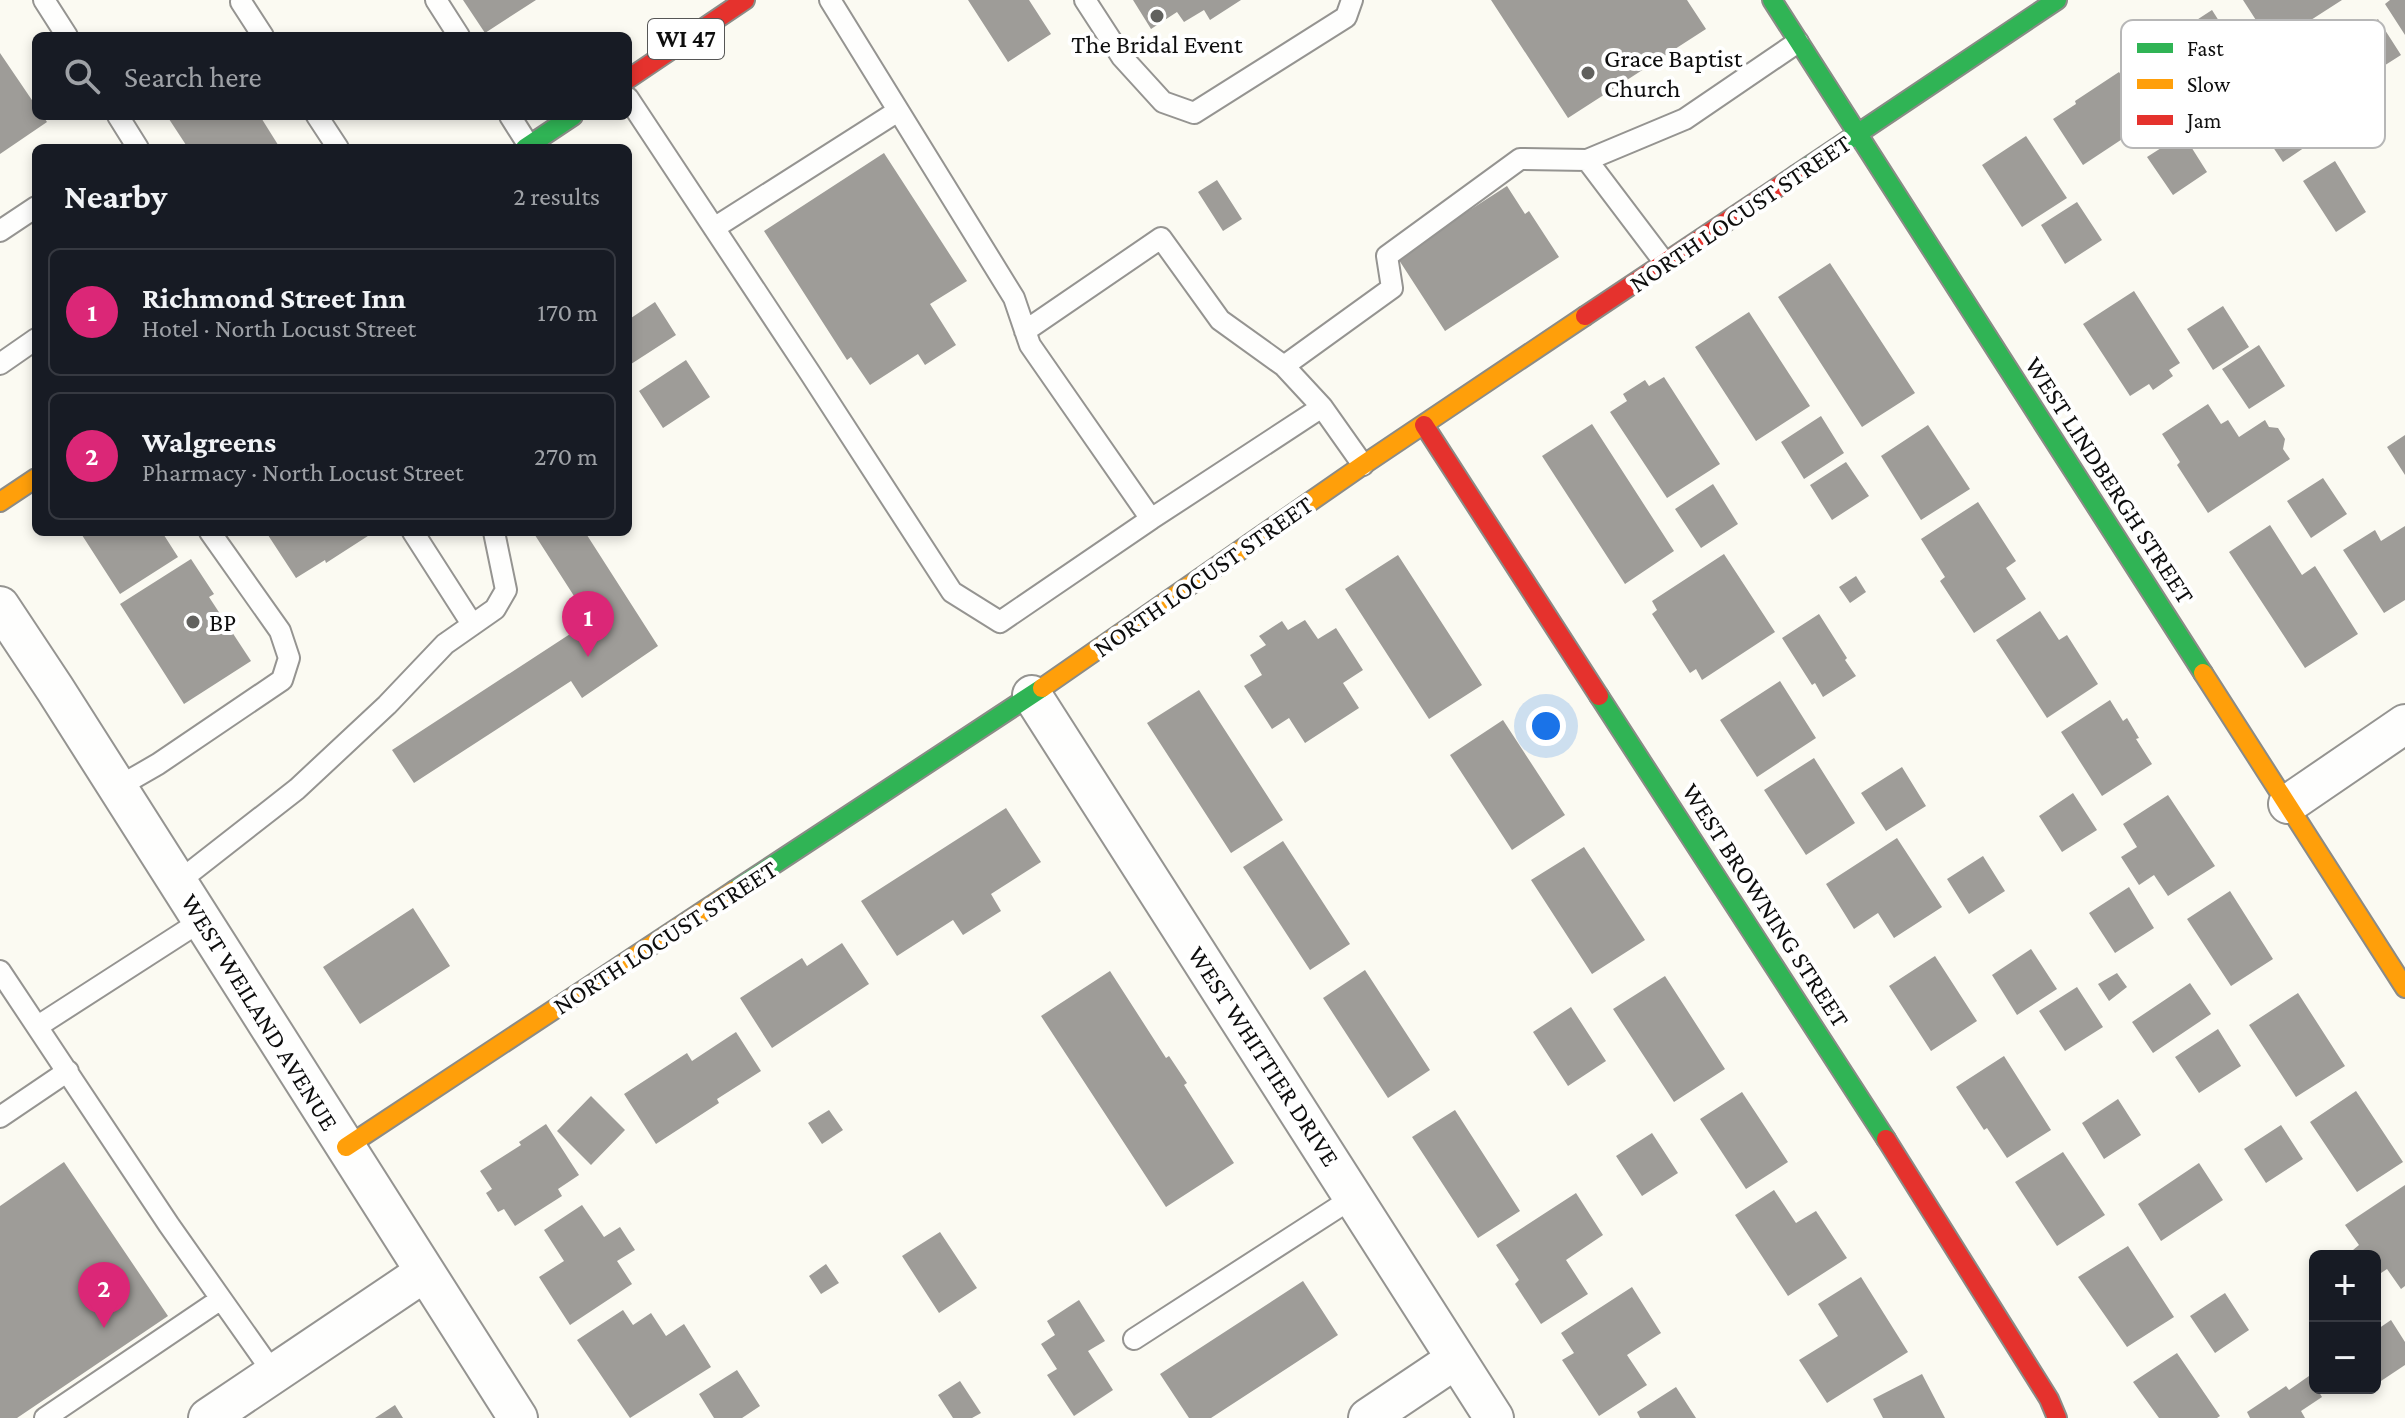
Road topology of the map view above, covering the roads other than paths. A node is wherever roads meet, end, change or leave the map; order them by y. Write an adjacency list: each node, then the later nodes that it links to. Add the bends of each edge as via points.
1 (44, 0): 10 (lane)
2 (436, 0): 12 (lane)
3 (745, 0): 14 (street, WI 47)
4 (830, 0): 16 (lane)
5 (1085, 0): 6 (lane, via 1122,57 1163,102 1194,113 1346,17)
6 (1352, 0)
7 (1772, 0): 13 (street, WEST LINDBERGH STREET)
8 (2057, 0): 21 (street, NORTH LOCUST STREET)
9 (241, 2): 11 (lane)
10 (64, 32)
11 (260, 32)
12 (456, 32)
13 (1798, 42): 21 (street, WEST LINDBERGH STREET); 26 (lane, via 1685,119)
14 (632, 76)
15 (632, 104): 28 (lane)
16 (898, 111): 28 (lane); 31 (lane, via 1014,298)
17 (120, 120): 22 (lane)
18 (320, 120): 23 (lane)
19 (512, 120): 24 (lane)
20 (567, 120): 25 (street)
21 (1857, 135): 30 (street, NORTH LOCUST STREET); 49 (street, WEST LINDBERGH STREET)
22 (130, 144)
23 (335, 144)
24 (525, 144)
25 (531, 144)
26 (1587, 160): 30 (lane); 34 (lane, via 1520,159 1387,256 1392,288)
27 (32, 210): 29 (lane)
28 (714, 228): 40 (lane, via 952,592 974,607 1000,622)
29 (0, 231)
30 (1665, 263): 36 (street, NORTH LOCUST STREET)
31 (1025, 331): 34 (lane, via 1161,238 1220,320); 40 (lane)
32 (32, 342): 33 (lane)
33 (0, 364)
34 (1284, 366): 35 (lane)
35 (1322, 407): 37 (lane); 40 (lane)
36 (1424, 425): 37 (street, NORTH LOCUST STREET); 69 (street, WEST BROWNING STREET, via 1896,1154)
37 (1363, 465): 46 (street, NORTH LOCUST STREET)
38 (32, 481): 39 (street)
39 (0, 502)
40 (1151, 519)
41 (213, 536): 48 (lane, via 280,631 289,658 282,680)
42 (416, 536): 45 (lane)
43 (495, 536): 45 (lane, via 506,590 495,609)
44 (0, 606): 48 (street, WEST WEILAND AVENUE)
45 (472, 624): 50 (lane, via 297,789)
46 (1032, 695): 57 (street, NORTH LOCUST STREET); 58 (street, WEST WHITTIER DRIVE)
47 (2405, 724): 49 (street)
48 (118, 787): 50 (street, WEST WEILAND AVENUE)
49 (2288, 804): 53 (street, WEST LINDBERGH STREET)
50 (178, 882): 51 (street, WEST WEILAND AVENUE)
51 (201, 921): 54 (lane); 57 (street, WEST WEILAND AVENUE)
52 (0, 971): 54 (lane)
53 (2405, 988)
54 (38, 1026): 55 (lane)
55 (68, 1071): 56 (lane); 60 (lane)
56 (0, 1117)
57 (346, 1147): 59 (street, WEST WEILAND AVENUE)
58 (1354, 1197): 61 (lane); 62 (street, WEST WHITTIER DRIVE)
59 (425, 1272): 63 (street); 66 (street, WEST WEILAND AVENUE)
60 (221, 1299): 63 (lane); 64 (lane)
61 (1134, 1339)
62 (1456, 1359): 67 (street); 68 (street, WEST WHITTIER DRIVE)
63 (274, 1374): 65 (street)
64 (45, 1418)
65 (208, 1418)
66 (518, 1418)
67 (1368, 1418)
68 (1494, 1418)
69 (2057, 1418)

